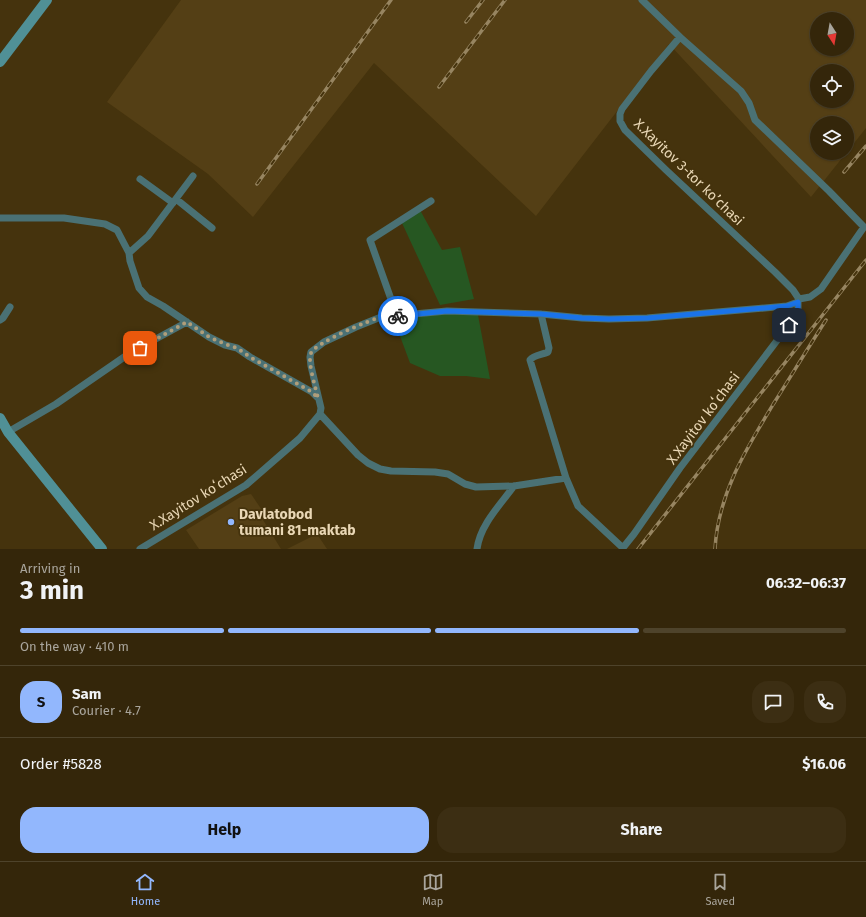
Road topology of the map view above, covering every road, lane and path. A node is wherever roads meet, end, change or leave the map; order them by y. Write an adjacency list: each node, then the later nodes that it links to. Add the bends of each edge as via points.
1 (47, 0): 4 (street)
2 (642, 0): 3 (street)
3 (680, 37): 12 (street, X.Xayitov 3-tor koʼchasi, via 622,109 620,121 630,135 793,290); 12 (street, via 741,92 749,103 755,120 864,227 821,289)
4 (1, 59)
5 (193, 176): 7 (street)
6 (140, 179): 7 (street)
7 (174, 201): 10 (street); 11 (street, via 148,236)
8 (431, 201): 15 (street, via 370,240)
9 (0, 218): 11 (street, via 64,218 105,224 117,230)
10 (212, 228)
11 (129, 253): 17 (street, via 139,288 143,293)
12 (799, 301): 14 (street, via 787,306 648,318 602,319); 24 (street, X.Xayitov koʻchasi, via 798,313)
13 (10, 307): 16 (street)
14 (541, 314): 15 (street, via 447,311); 22 (street, X.Xayitov koʻchasi, via 549,348 548,352 530,360)
15 (397, 316): 18 (street, via 381,317 313,349 310,357)
16 (0, 320)
17 (187, 322): 18 (street, via 209,337 237,348); 21 (street, via 130,354)
18 (318, 398): 19 (street)
19 (320, 414): 23 (street, via 358,455 380,469 448,474 476,487); 26 (street, X.Xayitov koʻchasi, via 300,438 246,485)
20 (0, 418): 21 (street)
21 (8, 432): 25 (street)
22 (566, 478): 23 (street); 24 (street, X.Xayitov koʻchasi, via 578,506)
23 (514, 486): 27 (street, via 486,525 478,539)
24 (622, 548)
25 (102, 549)
26 (140, 549)
27 (477, 549)

